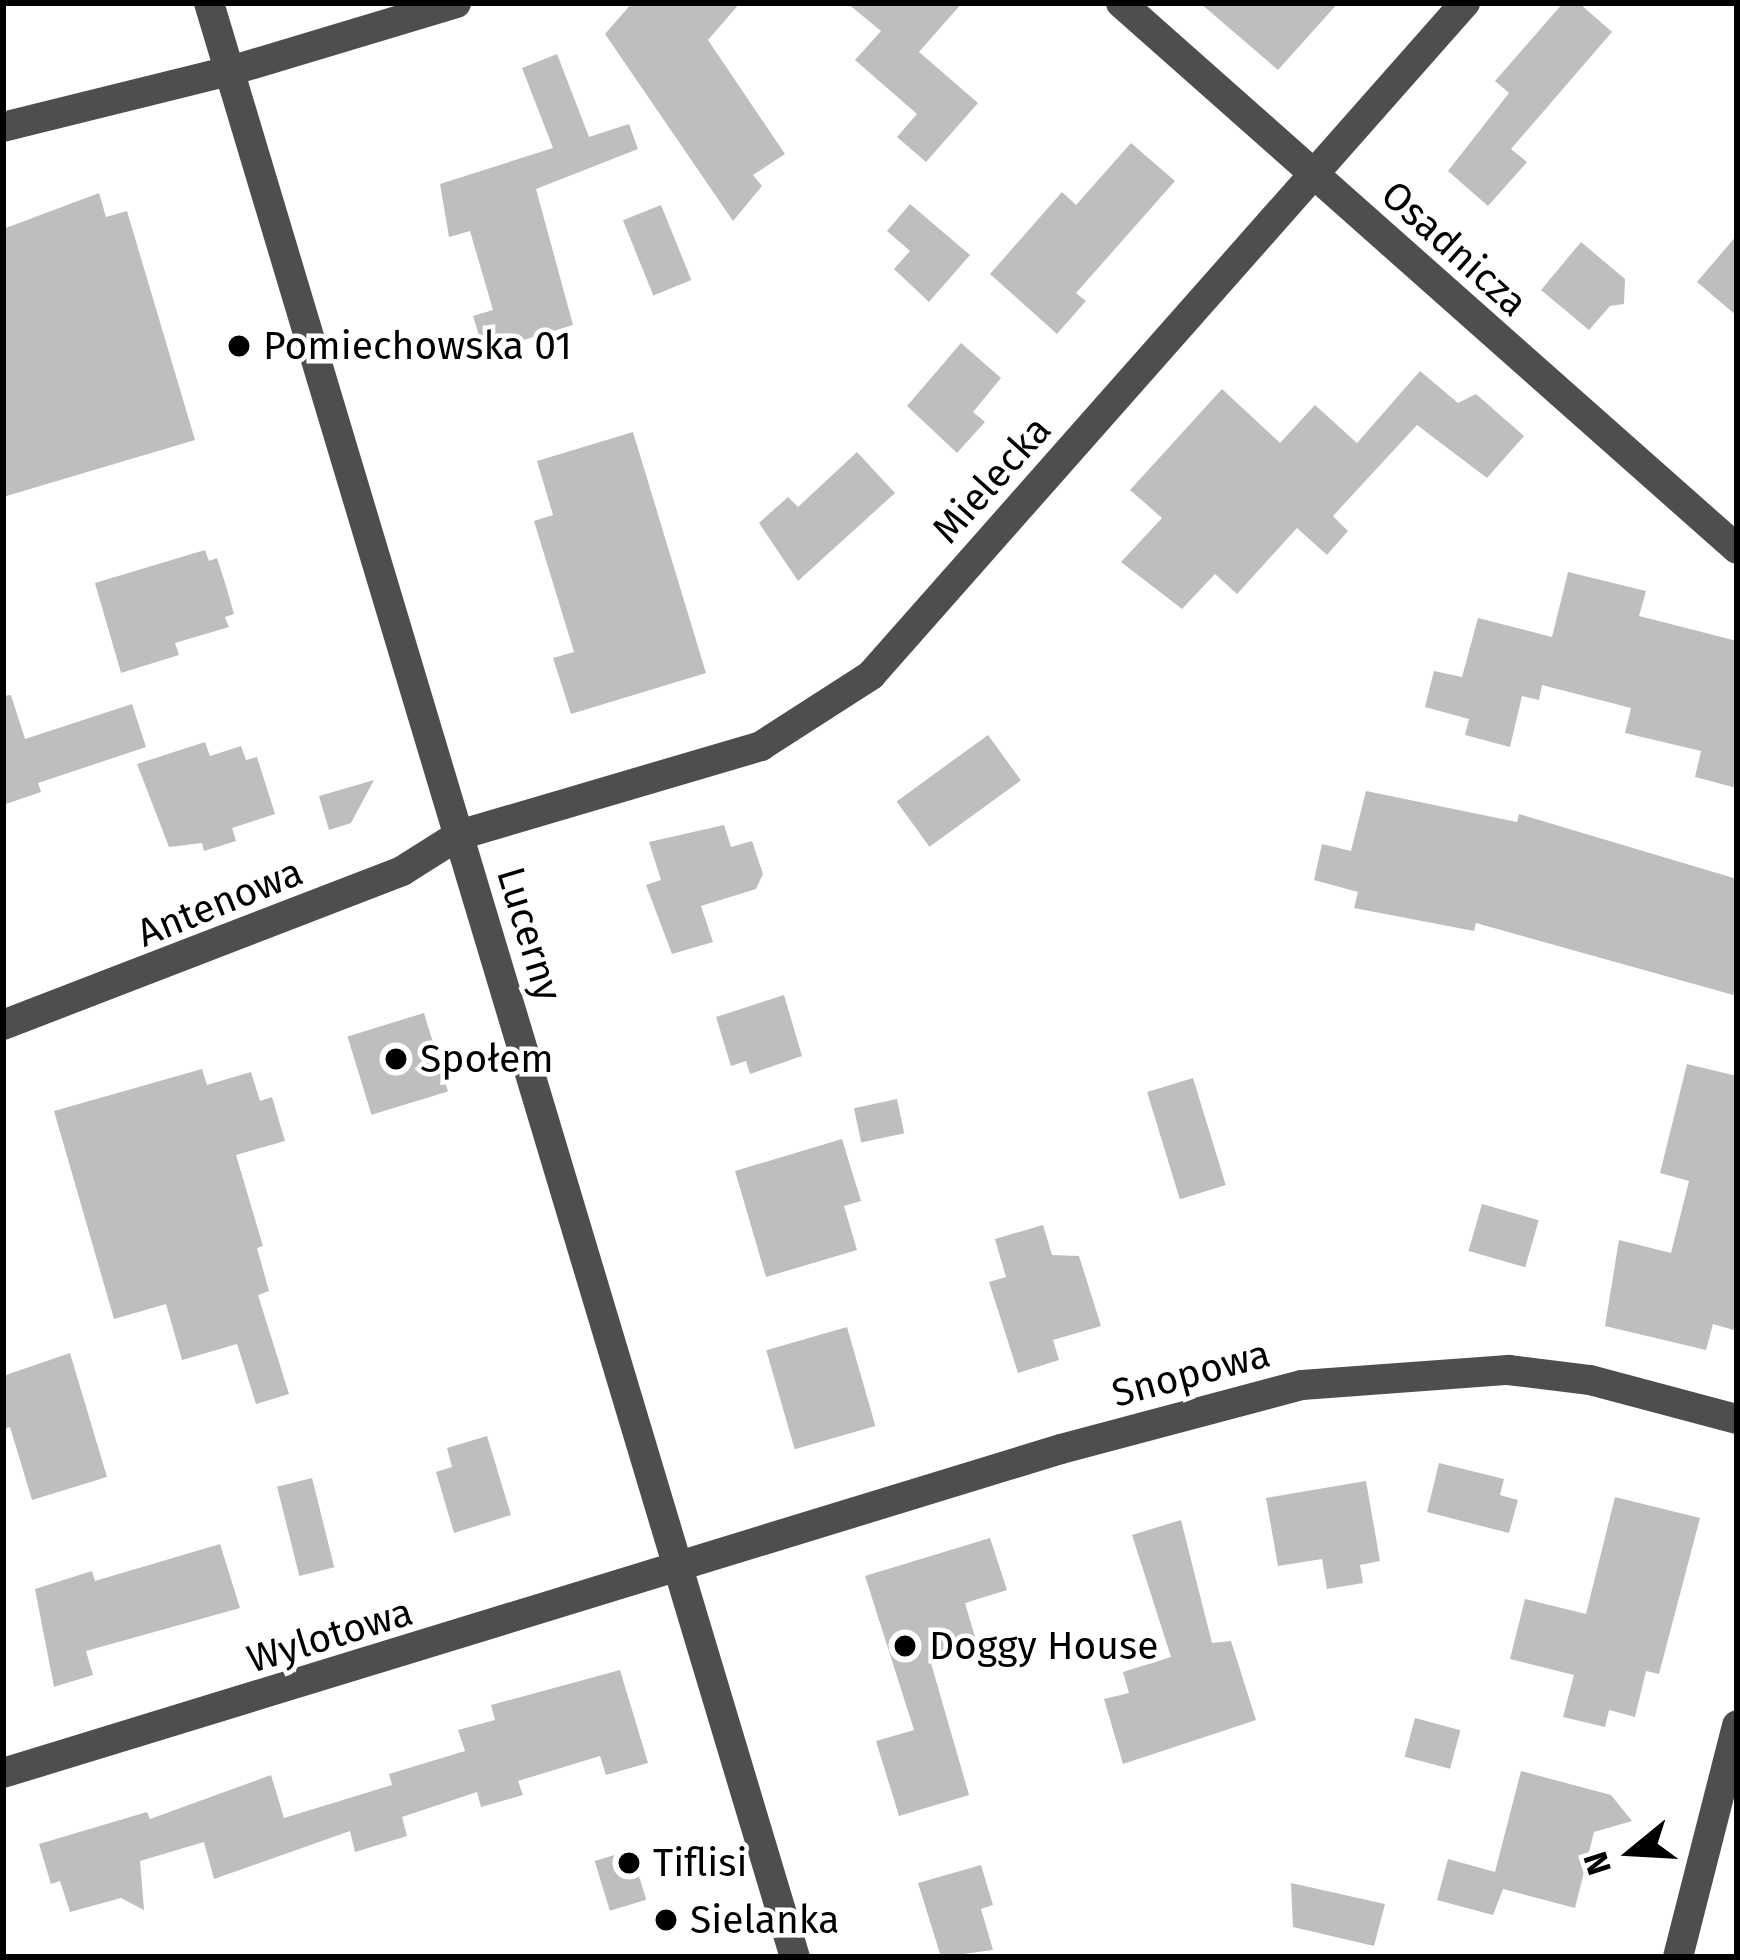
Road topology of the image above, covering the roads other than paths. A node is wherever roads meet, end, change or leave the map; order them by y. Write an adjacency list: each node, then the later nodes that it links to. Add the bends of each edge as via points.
1 (209, 3): 5 (street, Lucerny)
2 (456, 3): 5 (street)
3 (1121, 3): 7 (street, Osadnicza)
4 (1465, 3): 7 (street, Mielecka)
5 (230, 71): 6 (street); 9 (street, Lucerny)
6 (3, 127)
7 (1316, 175): 8 (street, Osadnicza); 9 (street, Mielecka, via 871,675 761,746)
8 (1737, 549)
9 (459, 835): 10 (street, Antenowa, via 401,871); 12 (street, Lucerny)
10 (3, 1025)
11 (1737, 1419): 12 (street, Snopowa, via 1590,1380 1508,1370 1302,1385 1061,1449)
12 (678, 1571): 14 (street, Wylotowa); 15 (street, Lucerny)
13 (1737, 1725): 16 (street)
14 (3, 1773)
15 (795, 1957)
16 (1678, 1957)

